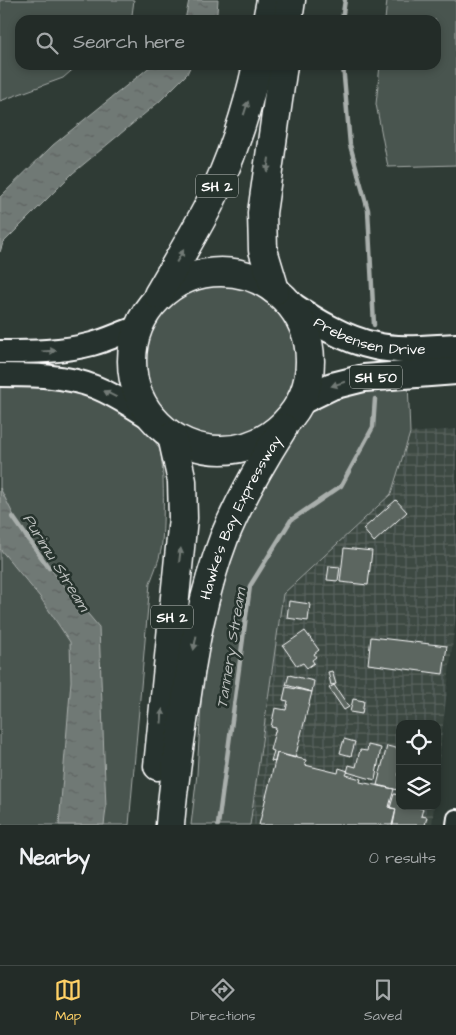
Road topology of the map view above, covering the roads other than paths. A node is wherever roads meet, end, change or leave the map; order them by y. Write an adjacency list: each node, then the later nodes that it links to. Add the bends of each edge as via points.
1 (272, 0): 3 (highway)
2 (290, 0): 4 (highway)
3 (268, 15)
4 (288, 15)
5 (257, 70): 8 (highway, SH 2, one-way to 5, via 209,204 238,132)
6 (281, 70): 7 (highway, SH 2, one-way to 7, via 262,213 263,250)
7 (282, 297): 8 (highway, SH 50, via 251,277 213,272 184,280); 10 (main road, Prebensen Drive / SH 50, via 332,331 376,346 395,349); 14 (highway, SH 2, via 298,316 310,356 309,375)
8 (156, 298): 9 (highway, SH 2)
9 (139, 327): 11 (main road, one-way to 9, via 72,348); 15 (highway, SH 2, via 132,352 138,392)
10 (456, 347)
11 (0, 352)
12 (456, 371): 14 (main road, Prebensen Drive / SH 50, one-way to 14, via 364,378 332,386)
13 (0, 375): 15 (main road, one-way to 13, via 113,396 80,382 42,376)
14 (294, 411): 15 (highway, via 268,437 232,449 193,446); 18 (highway, Hawke's Bay Expressway / SH 2, one-way to 18, via 234,517 205,596 178,748)
15 (162, 427): 17 (highway, SH 2, one-way to 15, via 183,518 182,481)
16 (456, 818): 19 (street)
17 (151, 825)
18 (170, 825)
19 (455, 825)

